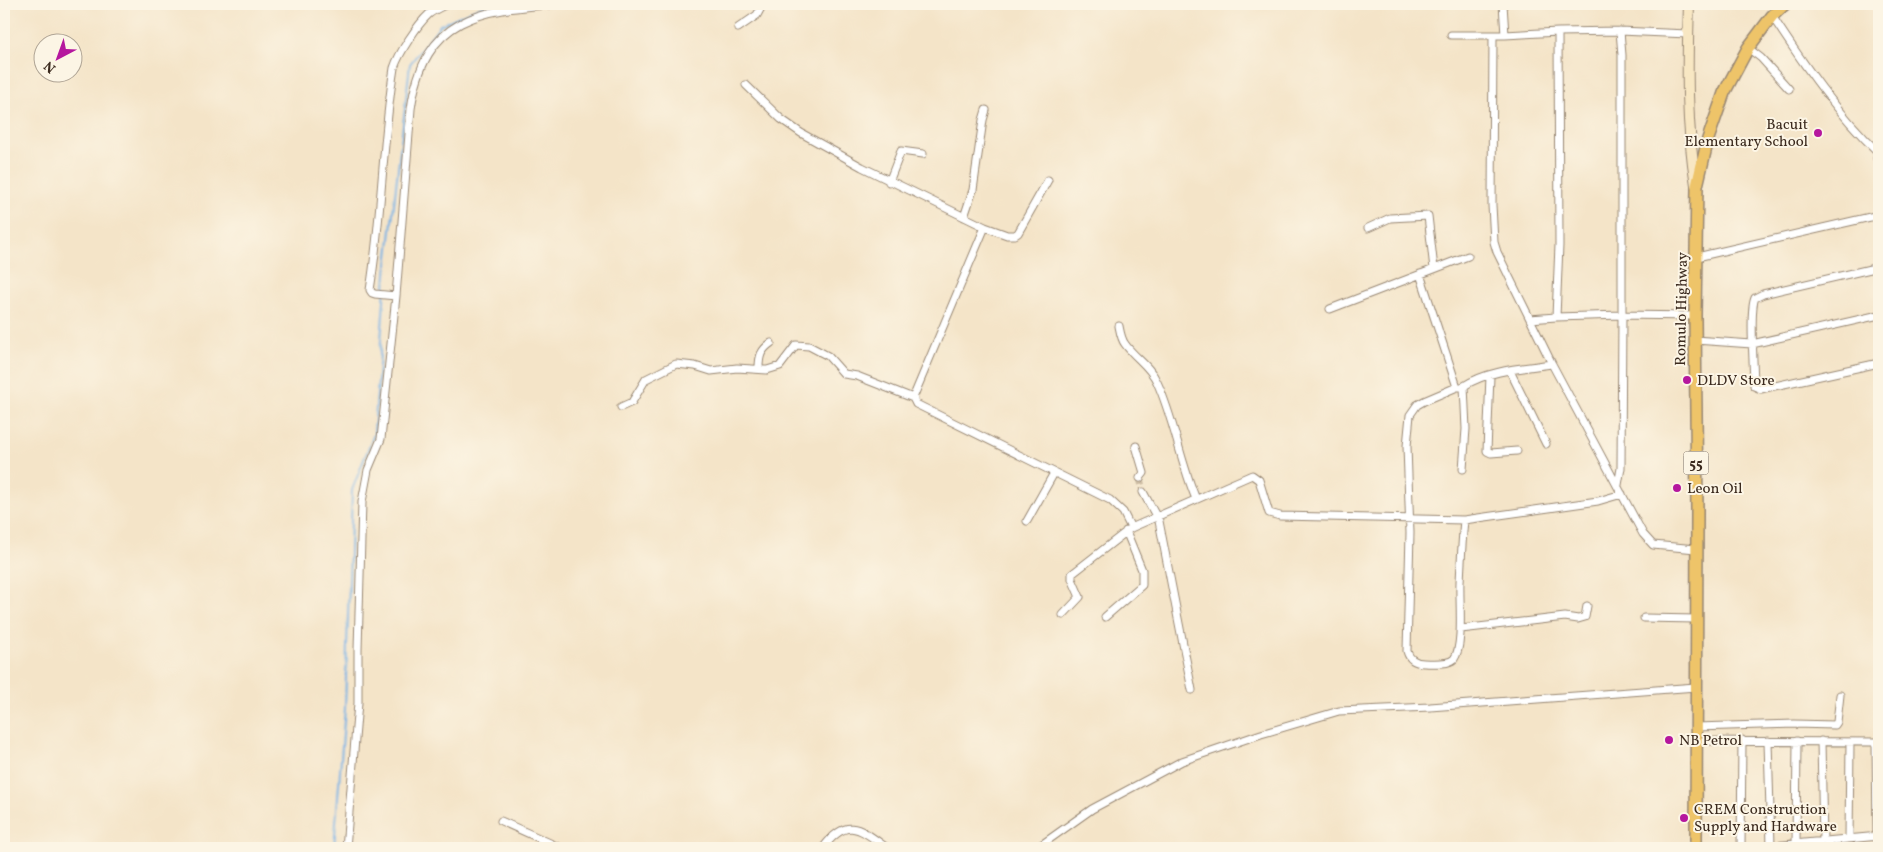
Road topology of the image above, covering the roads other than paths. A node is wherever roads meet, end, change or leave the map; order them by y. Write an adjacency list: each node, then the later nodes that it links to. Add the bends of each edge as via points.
1 (447, 4): 34 (street, via 425,19 394,68 376,260 370,290 375,294)
2 (560, 4): 34 (street, via 523,6 481,14 464,21 445,34 423,62 411,109)
3 (763, 4): 8 (street, via 757,14)
4 (1503, 4): 14 (street)
5 (1689, 4): 11 (main road)
6 (1785, 4): 7 (highway, Romulo Highway / 55)
7 (1772, 16): 15 (highway, Romulo Highway / 55); 19 (street, via 1808,71 1853,127)
8 (738, 28)
9 (1620, 31): 10 (street); 11 (street); 36 (street)
10 (1558, 32): 14 (street); 39 (street)
11 (1688, 34): 24 (main road, via 1688,121)
12 (1451, 35): 13 (street)
13 (1493, 35): 14 (street); 40 (street, via 1494,242)
14 (1505, 35)
15 (1748, 48): 17 (street); 24 (highway, Romulo Highway / 55, via 1724,93 1708,139)
16 (746, 85): 23 (street, via 781,119 801,133)
17 (1789, 89)
18 (986, 110): 26 (street, via 973,190)
19 (1879, 153): 21 (street)
20 (922, 154): 23 (street, via 901,151)
21 (1879, 170)
22 (1048, 180): 27 (street, via 1018,233 1007,235)
23 (890, 182): 26 (street)
24 (1697, 186): 30 (highway, Romulo Highway / 55)
25 (1879, 215): 30 (street)
26 (964, 217): 27 (street)
27 (985, 227): 51 (street)
28 (1368, 228): 32 (street, via 1390,218 1428,216)
29 (1468, 256): 32 (street)
30 (1696, 257): 38 (highway, Romulo Highway / 55)
31 (1879, 267): 44 (street, via 1758,296 1754,301)
32 (1434, 268): 33 (street)
33 (1420, 274): 35 (street); 50 (street)
34 (393, 296): 92 (street, via 381,439 368,470 362,502 358,703)
35 (1330, 309)
36 (1622, 315): 38 (street); 39 (street); 59 (street, via 1621,468)
37 (1879, 315): 44 (street)
38 (1694, 316): 42 (highway, Romulo Highway / 55)
39 (1556, 318): 40 (street)
40 (1530, 319): 46 (street)
41 (1119, 326): 62 (street, via 1124,342 1157,381)
42 (1695, 340): 44 (street); 68 (highway, Romulo Highway / 55)
43 (772, 343): 47 (street, via 761,353)
44 (1752, 344): 45 (street, via 1754,386 1759,389)
45 (1879, 363)
46 (1552, 364): 48 (street); 59 (street)
47 (759, 368): 51 (street, via 766,370 780,366 796,345 809,346 828,356 844,374); 52 (street, via 710,370 676,364 646,379 632,402)
48 (1510, 370): 49 (street); 53 (street)
49 (1490, 376): 50 (street); 55 (street, via 1487,451)
50 (1461, 387): 56 (street, via 1466,429); 64 (street, via 1424,401 1410,415 1407,455)
51 (913, 398): 57 (street, via 916,404)
52 (621, 407)
53 (1546, 444)
54 (1136, 446): 58 (street, via 1144,473)
55 (1517, 451)
56 (1463, 469)
57 (1054, 473): 66 (street); 67 (street, via 1110,500 1123,512)
58 (1140, 478)
59 (1618, 485): 61 (street)
60 (1143, 492): 63 (street)
61 (1622, 494): 65 (street, via 1598,501); 68 (street, via 1643,534 1653,545)
62 (1196, 499): 63 (street); 64 (street, via 1252,475 1259,480 1266,509 1272,515)
63 (1157, 516): 67 (street); 76 (street)
64 (1409, 519): 65 (street); 74 (street, via 1408,656 1421,663 1449,662 1458,651)
65 (1464, 520): 74 (street)
66 (1027, 521)
67 (1129, 530): 70 (street, via 1072,574 1080,597); 71 (street, via 1142,570 1142,585)
68 (1696, 549): 73 (highway, Romulo Highway / 55)
69 (1587, 606): 74 (street, via 1585,617 1581,619 1565,617)
70 (1064, 615)
71 (1105, 618)
72 (1644, 618): 73 (street)
73 (1696, 619): 75 (highway, Romulo Highway / 55)
74 (1460, 629)
75 (1696, 686): 78 (highway, Romulo Highway / 55); 96 (street, via 1339,711 1182,761 1092,809)
76 (1192, 690)
77 (1840, 695): 78 (street, via 1835,725)
78 (1696, 727): 80 (highway, Romulo Highway / 55)
79 (1742, 740): 80 (street); 81 (street); 98 (street)
80 (1697, 741): 97 (highway, Romulo Highway / 55)
81 (1768, 741): 82 (street); 91 (street)
82 (1797, 741): 83 (street); 90 (street)
83 (1821, 741): 84 (street); 89 (street)
84 (1850, 742): 85 (street); 88 (street)
85 (1878, 742): 87 (street)
86 (501, 821): 93 (street)
87 (1878, 836): 88 (street)
88 (1849, 839): 89 (street)
89 (1823, 842): 90 (street)
90 (1796, 844): 91 (street)
91 (1771, 846): 99 (street)
92 (346, 848)
93 (561, 848)
94 (823, 848): 95 (street, via 838,830 848,828 857,829)
95 (887, 848)
96 (1037, 848)
97 (1695, 848)
98 (1741, 848)
99 (1752, 848)

